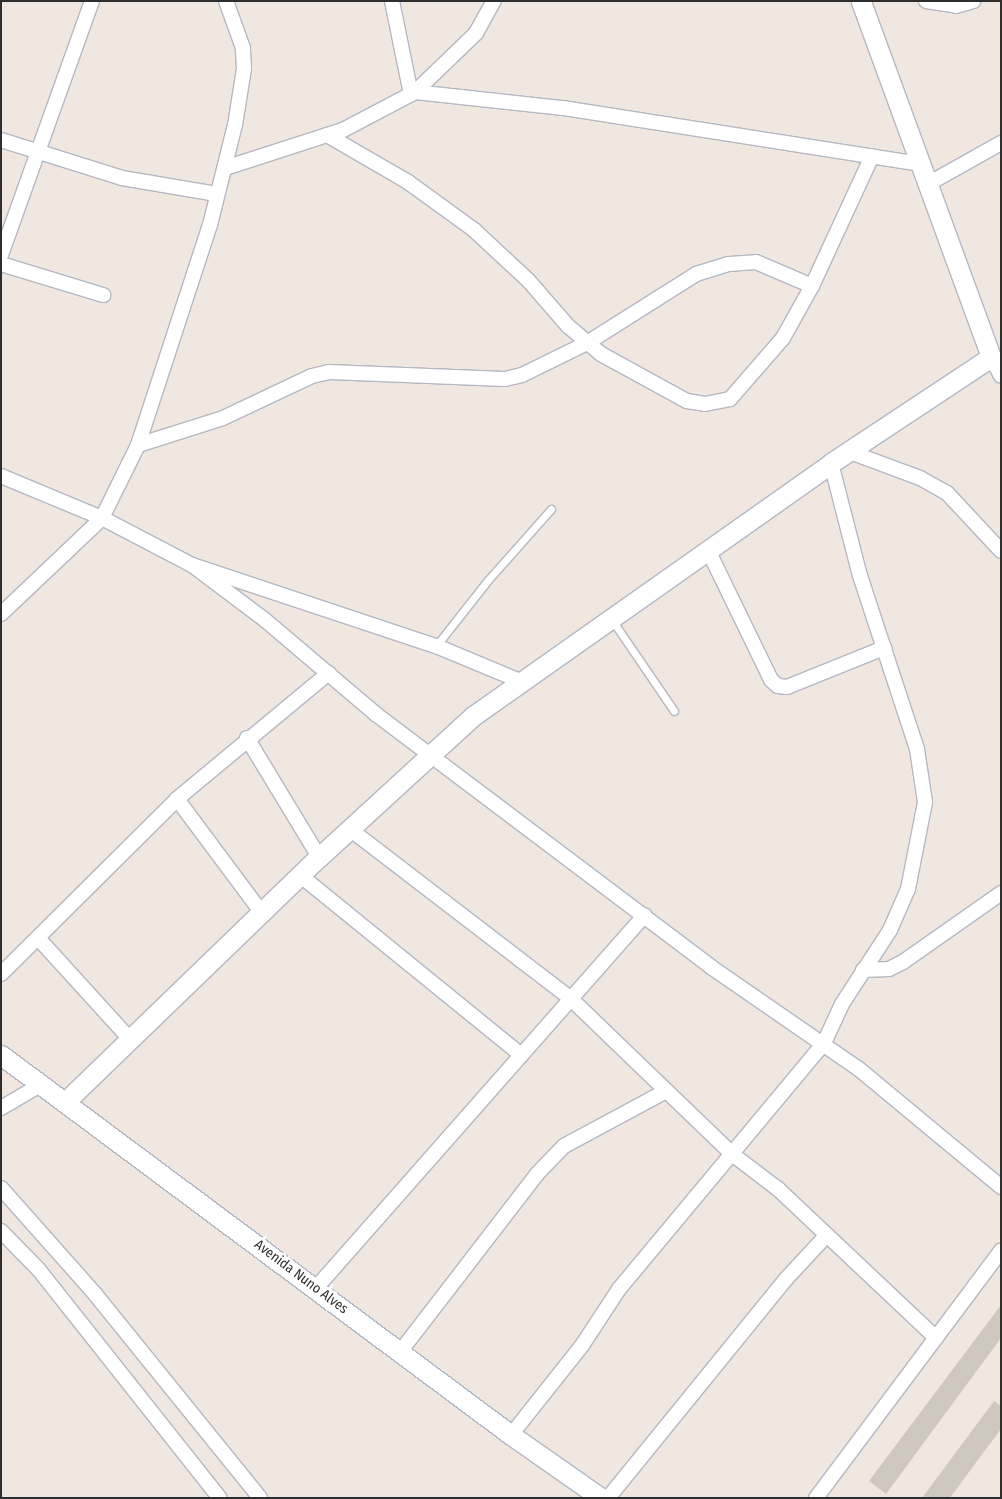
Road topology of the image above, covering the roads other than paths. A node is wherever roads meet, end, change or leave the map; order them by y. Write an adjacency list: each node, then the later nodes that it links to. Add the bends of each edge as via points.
1 (92, 1): 12 (street)
2 (226, 1): 15 (street, via 243,48 244,69)
3 (392, 1): 8 (street)
4 (494, 1): 8 (street, via 476,33)
5 (861, 1): 14 (street)
6 (926, 1): 7 (street, via 956,6)
7 (973, 1)
8 (413, 93): 9 (street); 13 (street, via 572,110)
9 (327, 135): 15 (street); 22 (street, via 408,182 474,230)
10 (1, 140): 12 (street)
11 (1001, 143): 16 (street)
12 (39, 151): 17 (street, via 122,178); 18 (street)
13 (872, 156): 14 (street); 20 (street)
14 (921, 164): 16 (street)
15 (225, 168): 17 (street)
16 (928, 184): 23 (street)
17 (217, 194): 25 (street)
18 (1, 256)
19 (1, 264): 21 (street)
20 (812, 286): 22 (street, via 756,262 729,264 696,274); 22 (street, via 783,338 730,399 719,404 687,401 636,375)
21 (103, 295)
22 (587, 343): 25 (street, via 538,368 505,379 329,372 312,376 223,418)
23 (991, 357): 24 (street); 26 (street)
24 (1001, 376)
25 (138, 445): 30 (street)
26 (850, 452): 27 (street); 32 (street, via 920,478 947,493)
27 (831, 464): 31 (street); 37 (street, via 860,576)
28 (1, 476): 30 (street)
29 (551, 509): 36 (lane, via 488,580)
30 (102, 518): 33 (street); 34 (street)
31 (708, 550): 35 (street); 37 (street, via 771,680 778,686 787,687)
32 (1001, 551)
33 (192, 565): 36 (street); 38 (street)
34 (1, 614)
35 (612, 620): 39 (street); 40 (lane)
36 (436, 646): 39 (street)
37 (884, 648): 51 (street, via 917,749 925,802 908,889 890,930)
38 (329, 672): 41 (street); 42 (street, via 377,715)
39 (520, 681): 42 (street)
40 (674, 712)
41 (247, 738): 43 (street); 45 (street)
42 (432, 755): 44 (street); 49 (street)
43 (177, 799): 48 (street); 50 (street)
44 (351, 830): 45 (street); 53 (street)
45 (319, 857): 46 (street)
46 (301, 876): 48 (street); 57 (street)
47 (1001, 893): 51 (street, via 903,962 889,969)
48 (262, 912): 54 (street)
49 (645, 915): 53 (street); 55 (street, via 711,967)
50 (38, 938): 52 (street); 54 (street)
51 (863, 970): 55 (street)
52 (1, 974)
53 (570, 998): 57 (street); 59 (street)
54 (129, 1038): 60 (street)
55 (824, 1044): 62 (street); 63 (street)
56 (1, 1055): 58 (street, Avenida Nuno Alves)
57 (521, 1055): 68 (street)
58 (42, 1084): 60 (street, Avenida Nuno Alves); 61 (street)
59 (666, 1091): 62 (street); 70 (street, via 564,1146 537,1174)
60 (65, 1102): 68 (street, Avenida Nuno Alves)
61 (1, 1108)
62 (732, 1154): 66 (street, via 778,1189); 71 (street, via 619,1289 583,1344)
63 (1001, 1187)
64 (1, 1188): 73 (street, via 96,1294)
65 (1, 1231): 72 (street, via 39,1270)
66 (826, 1236): 69 (street); 75 (street, via 786,1279)
67 (1001, 1251): 69 (street)
68 (316, 1288): 70 (street, Avenida Nuno Alves)
69 (936, 1338): 76 (street)
70 (400, 1352): 71 (street, Avenida Nuno Alves)
71 (511, 1435): 74 (street, Avenida Nuno Alves)
72 (220, 1498)
73 (260, 1498)
74 (601, 1498)
75 (608, 1498)
76 (816, 1498)

